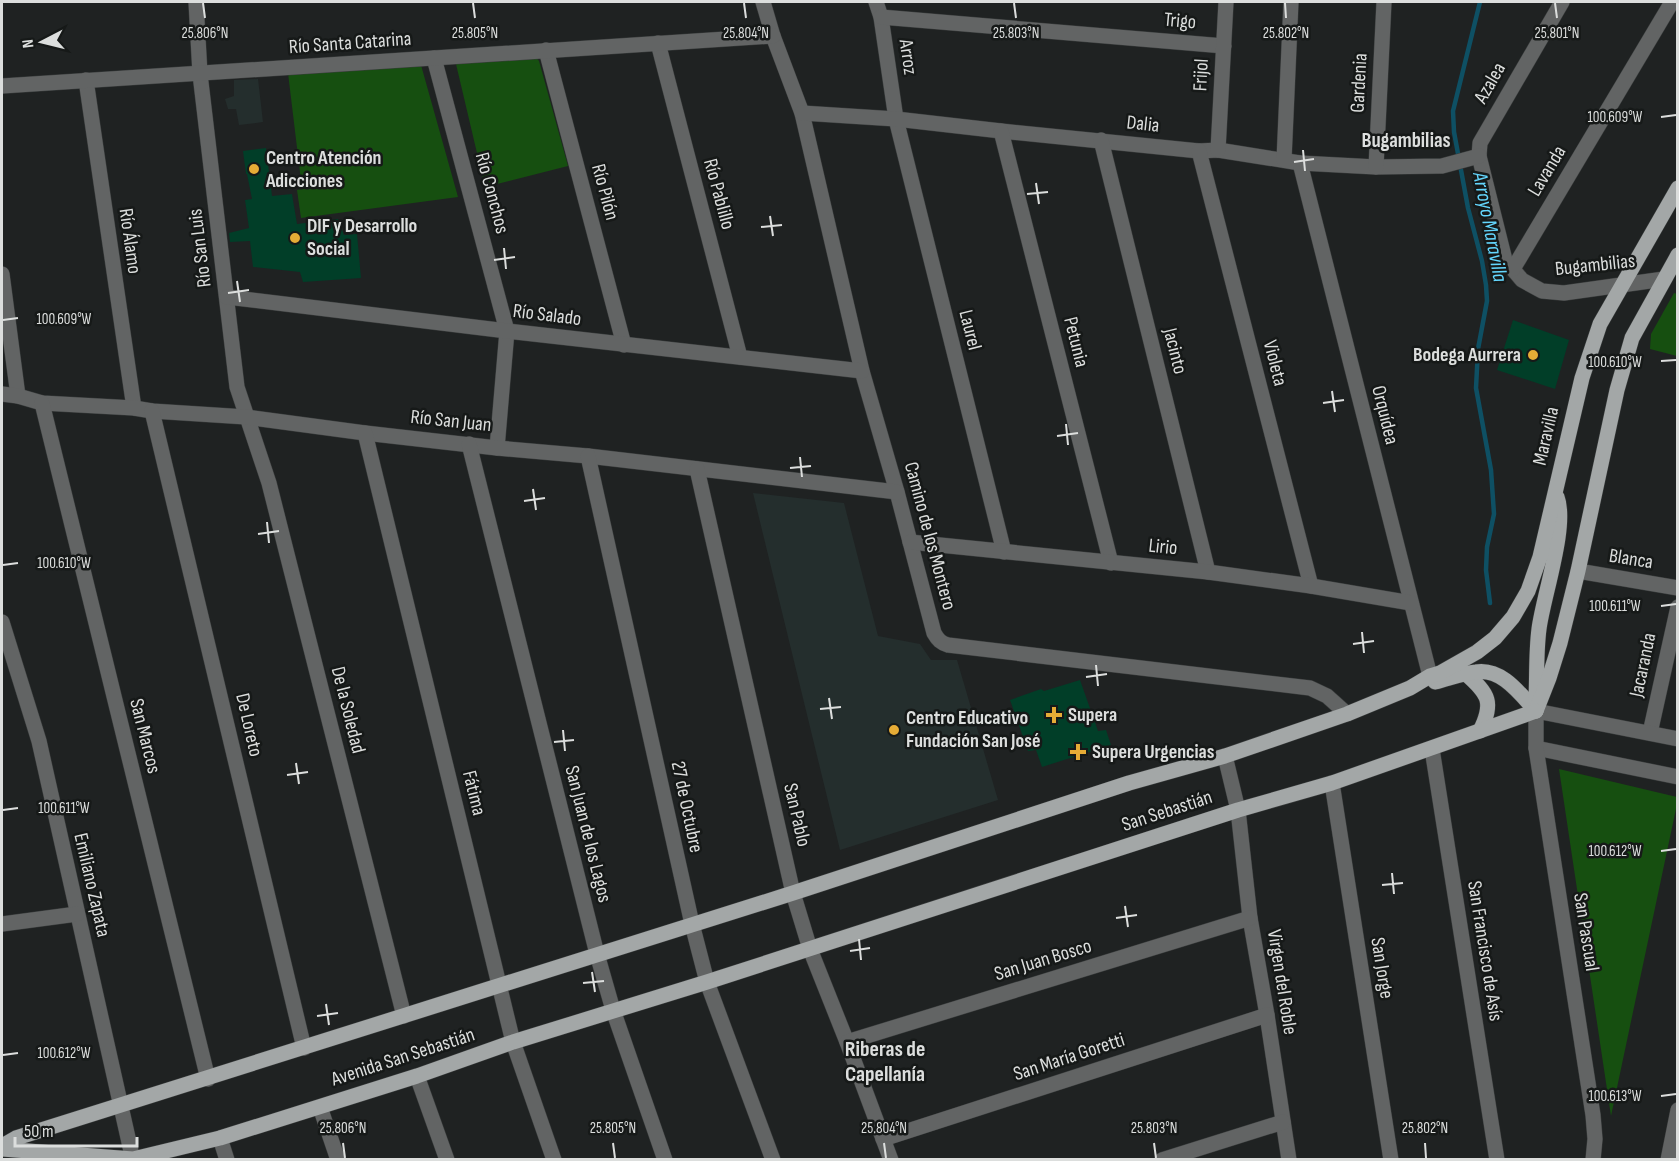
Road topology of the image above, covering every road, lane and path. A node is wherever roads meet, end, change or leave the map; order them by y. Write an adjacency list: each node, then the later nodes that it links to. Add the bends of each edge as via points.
1 (196, 2): 15 (street, Río San Luis)
2 (763, 2): 10 (street, Camino de los Montero)
3 (876, 2): 9 (street, Arroz)
4 (1226, 2): 12 (street, Frijol)
5 (1291, 2): 25 (street)
6 (1384, 2): 27 (street, Gardenia)
7 (1562, 2): 24 (street, Azalea, via 1485,133)
8 (1672, 2): 30 (street, Lavanda)
9 (881, 17): 12 (street, Trigo); 19 (street, Arroz)
10 (773, 36): 11 (street, Río Santa Catarina); 18 (street, Camino de los Montero)
11 (658, 43): 13 (street, Río Santa Catarina); 37 (street, Río Pablillo)
12 (1224, 46): 22 (street, Frijol)
13 (546, 50): 14 (street, Río Santa Catarina); 36 (street, Río Pilón)
14 (434, 58): 15 (street, Río Santa Catarina); 35 (street, Río Conchos)
15 (200, 74): 16 (street, Río Santa Catarina); 34 (street, Río San Luis)
16 (86, 80): 17 (street, Río Santa Catarina); 42 (street, Río Álamo)
17 (2, 86)
18 (802, 113): 19 (street, Dalia); 38 (street, Camino de los Montero)
19 (896, 119): 20 (street, Dalia); 53 (street, Laurel)
20 (1000, 131): 21 (street, Dalia); 54 (street, Petunia)
21 (1101, 140): 23 (street, Dalia); 56 (street, Jacinto)
22 (1218, 150): 23 (street, Dalia); 25 (street, Dalia)
23 (1199, 151): 57 (street, Violeta)
24 (1475, 157): 27 (street, Dalia, via 1442,166); 30 (street, Bugambilias, via 1506,260)
25 (1284, 160): 26 (street, Dalia)
26 (1300, 163): 27 (street, Dalia); 59 (street, Orquídea)
27 (1376, 167)
28 (1677, 188): 33 (main road, Maravilla)
29 (1677, 255): 32 (main road)
30 (1513, 269): 33 (street, Bugambilias, via 1522,280 1542,291)
31 (2, 274): 40 (street)
32 (1664, 279): 33 (street, Bugambilias); 55 (main road, via 1632,339 1617,390)
33 (1622, 284): 51 (main road, Maravilla, via 1600,324 1582,378)
34 (227, 297): 35 (street, Río Salado); 44 (street, Río San Luis, via 237,387)
35 (507, 331): 36 (street, Río Salado); 47 (street, Río Conchos)
36 (624, 345): 37 (street, Río Salado)
37 (740, 357): 38 (street, Río Salado)
38 (862, 371): 50 (street, Camino de los Montero)
39 (2, 394): 40 (street, Río San Juan)
40 (18, 396): 41 (street, Río San Juan)
41 (42, 403): 42 (street, Río San Juan); 92 (street, San Marcos)
42 (134, 408): 43 (street, Río San Juan)
43 (152, 411): 44 (street, Río San Juan); 90 (street, De Loreto)
44 (246, 417): 45 (street, Río San Juan); 87 (street, De la Soledad, via 269,483)
45 (365, 433): 46 (street, Río San Juan); 84 (street, Fátima)
46 (469, 444): 47 (street, Río San Juan); 82 (street, San Juan de los Lagos)
47 (497, 448): 48 (street, Río San Juan)
48 (588, 456): 49 (street, Río San Juan); 80 (street, 27 de Octubre)
49 (697, 469): 50 (street, Río San Juan); 76 (street, San Pablo)
50 (897, 492): 52 (street, Camino de los Montero)
51 (1555, 492): 63 (main road, Maravilla, via 1540,557 1528,591 1513,617 1495,638); 65 (main road, via 1560,512 1539,630)
52 (910, 542): 53 (street, Lirio); 66 (street, Camino de los Montero, via 934,633 941,643 1310,688 1327,696)
53 (1004, 552): 54 (street, Lirio)
54 (1111, 563): 56 (street, Lirio)
55 (1578, 571): 58 (street, Blanca); 65 (main road, via 1560,643)
56 (1208, 572): 57 (street, Lirio)
57 (1311, 586): 59 (street, Lirio)
58 (1677, 588)
59 (1411, 603): 63 (street, Orquídea)
60 (1677, 607): 68 (street, Jacaranda)
61 (2, 622): 77 (street, Emiliano Zapata, via 39,741)
62 (1466, 674): 64 (main road); 65 (main road, via 1481,671 1498,676); 67 (main road, via 1479,685 1489,704)
63 (1435, 675): 64 (main road, San Sebastián)
64 (1410, 688): 66 (main road, San Sebastián)
65 (1536, 711): 67 (main road, San Sebastián); 68 (street); 71 (street, San Pascual)
66 (1347, 714): 72 (main road, San Sebastián)
67 (1480, 731): 70 (main road, San Sebastián)
68 (1650, 733): 69 (street)
69 (1677, 739)
70 (1432, 748): 74 (main road, San Sebastián); 111 (street, San Francisco de Asís)
71 (1536, 748): 73 (street); 112 (street, San Pascual, via 1593,1115)
72 (1225, 756): 75 (street, Virgen del Roble); 76 (main road, San Sebastián, via 1129,783)
73 (1677, 777)
74 (1332, 783): 75 (main road, San Sebastián); 110 (street, San Jorge)
75 (1238, 810): 78 (street, Virgen del Roble); 81 (main road, San Sebastián)
76 (793, 893): 80 (main road, Avenida San Sebastián); 81 (street, San Pablo)
77 (77, 914): 79 (street); 93 (street, Emiliano Zapata)
78 (1250, 918): 86 (street, Virgen del Roble); 89 (street, San Juan Bosco)
79 (2, 924)
80 (692, 924): 82 (main road, Avenida San Sebastián); 83 (street, 27 de Octubre)
81 (810, 949): 83 (main road, Avenida San Sebastián); 89 (street, San Pablo)
82 (597, 954): 84 (main road, Avenida San Sebastián); 85 (street, San Juan de los Lagos)
83 (707, 982): 85 (main road, Avenida San Sebastián); 106 (street, 27 de Octubre)
84 (500, 986): 87 (main road, Avenida San Sebastián); 88 (street, Fátima)
85 (613, 1010): 88 (main road, Avenida San Sebastián); 105 (street, San Juan de los Lagos)
86 (1267, 1015): 96 (street, Virgen del Roble); 98 (street, San María Goretti)
87 (404, 1016): 90 (main road, Avenida San Sebastián)
88 (513, 1042): 91 (main road, Avenida San Sebastián); 104 (street, Fátima)
89 (847, 1042): 98 (street, San Pablo)
90 (304, 1048): 92 (main road, Avenida San Sebastián)
91 (417, 1076): 94 (main road, Avenida San Sebastián); 103 (street)
92 (208, 1079): 93 (main road, Avenida San Sebastián)
93 (121, 1106): 99 (main road, Avenida San Sebastián, via 16,1138); 100 (street, Emiliano Zapata)
94 (320, 1107): 97 (main road, Avenida San Sebastián); 102 (street)
95 (1677, 1110): 113 (street)
96 (1283, 1122): 108 (street); 109 (street, Virgen del Roble)
97 (220, 1137): 100 (main road, Avenida San Sebastián); 101 (street)
98 (883, 1139): 107 (street, San Pablo)
99 (2, 1147): 100 (main road, Avenida San Sebastián)
100 (133, 1159)
101 (227, 1160)
102 (338, 1160)
103 (447, 1160)
104 (554, 1160)
105 (665, 1160)
106 (773, 1160)
107 (891, 1160)
108 (1162, 1160)
109 (1289, 1160)
110 (1390, 1160)
111 (1497, 1160)
112 (1593, 1160)
113 (1668, 1160)

